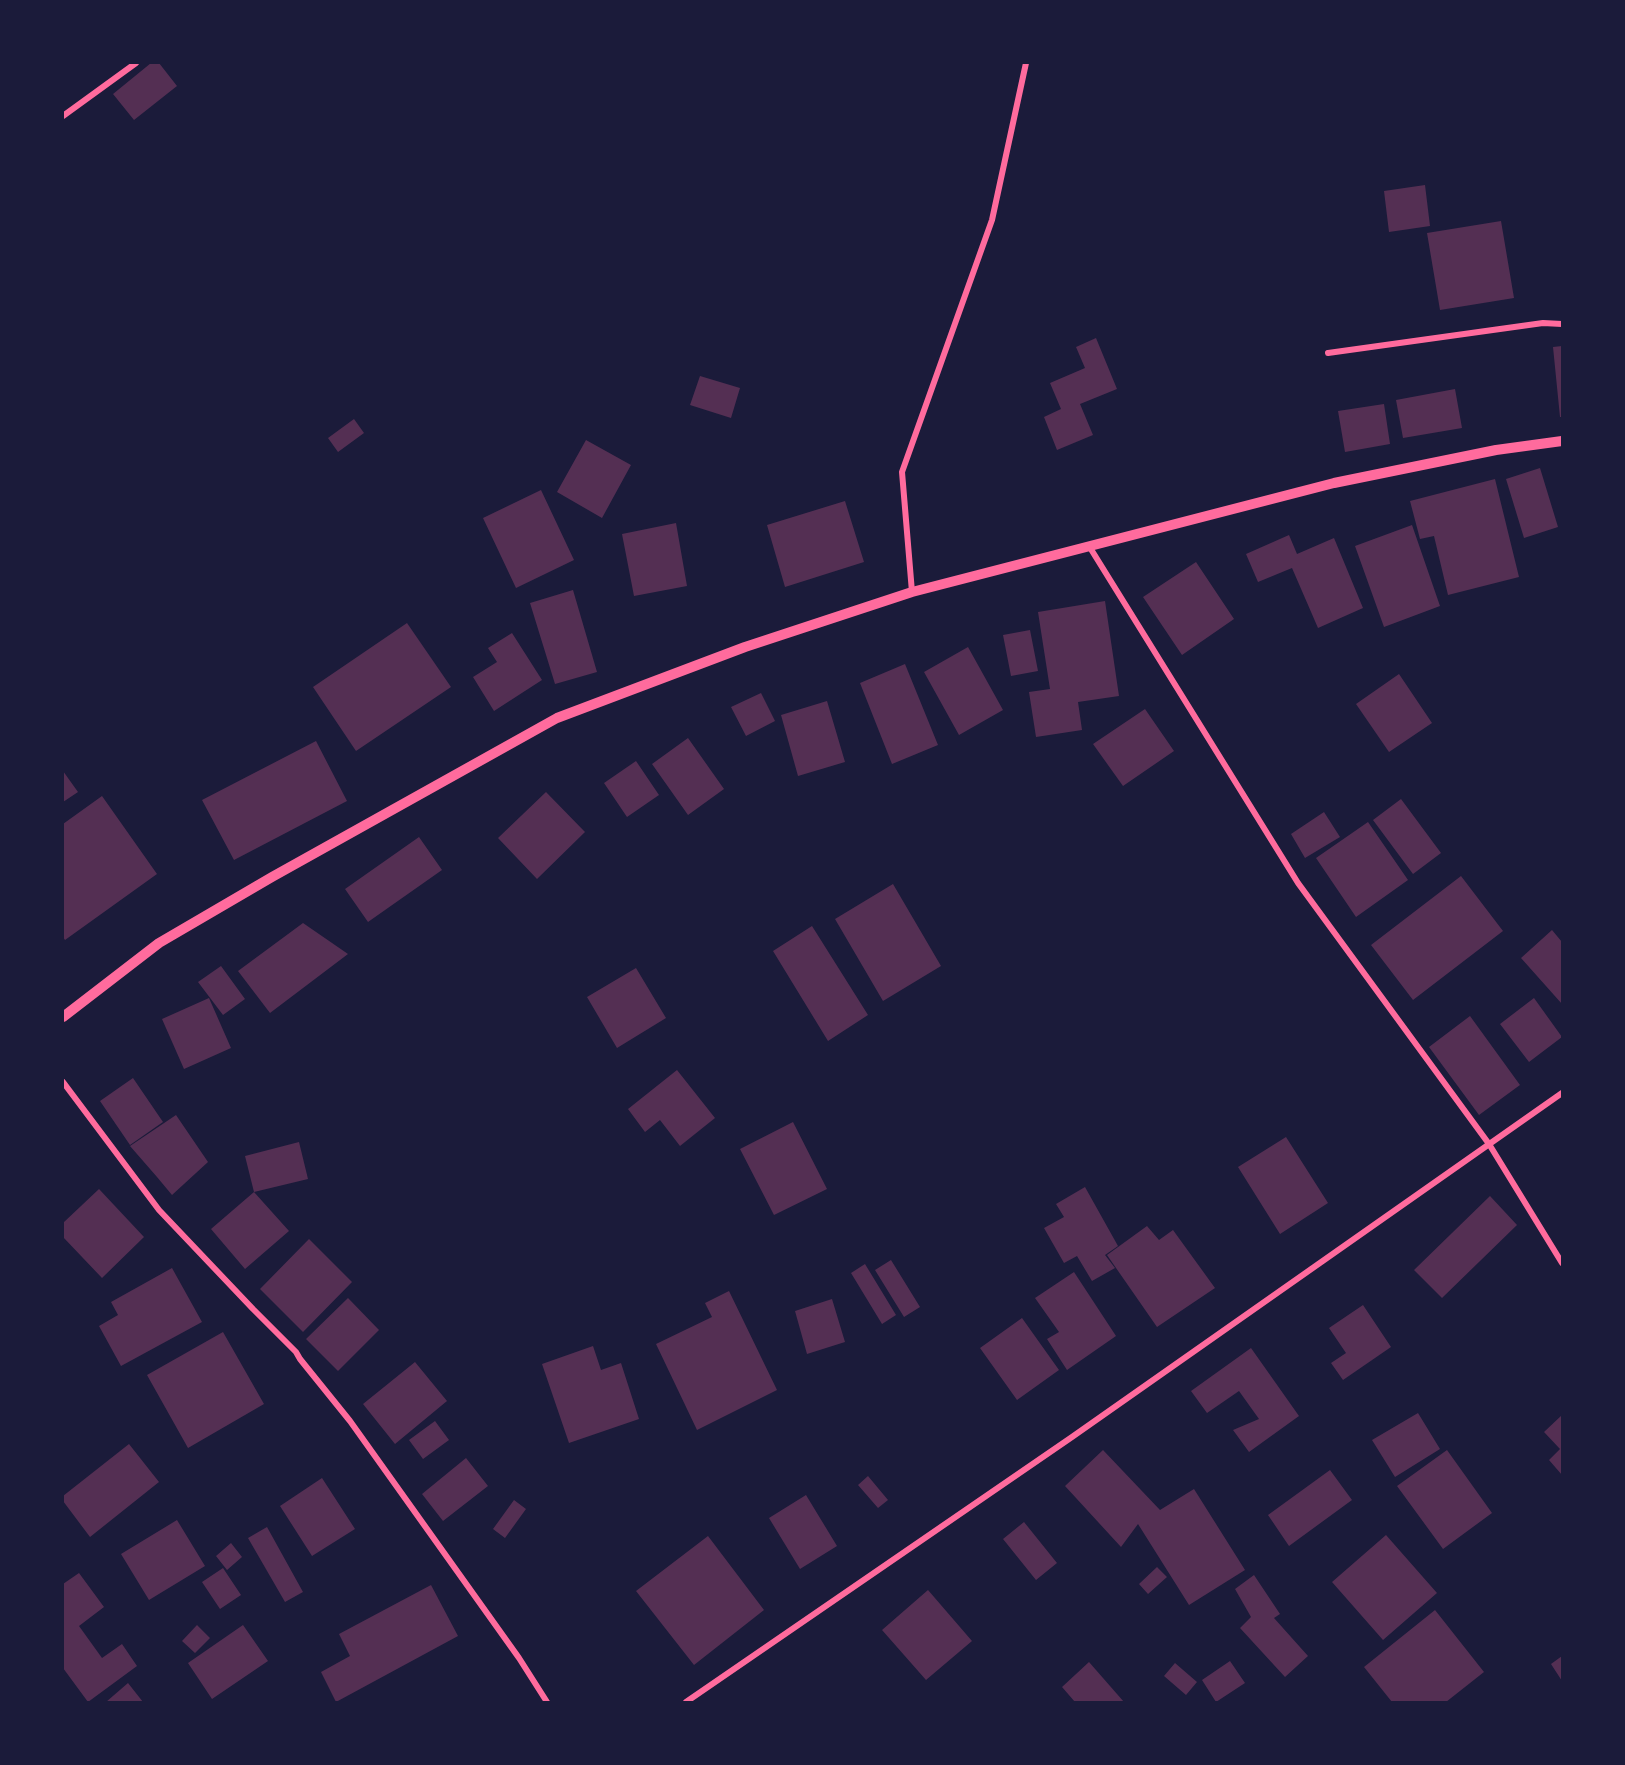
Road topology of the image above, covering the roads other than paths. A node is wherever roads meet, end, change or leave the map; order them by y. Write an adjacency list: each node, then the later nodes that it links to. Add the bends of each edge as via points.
1 (136, 63): 3 (street)
2 (1026, 63): 8 (street, via 992,220 902,472)
3 (63, 116)
4 (1562, 324): 5 (street, via 1543,323)
5 (1329, 353)
6 (1562, 441): 7 (street, via 1496,450 1334,483)
7 (1089, 545): 8 (street); 12 (street, via 1298,883)
8 (912, 592): 9 (street, via 745,647 557,718 159,943)
9 (63, 1017)
10 (63, 1082): 14 (street, via 159,1210 296,1352 350,1421)
11 (1562, 1094): 12 (street)
12 (1489, 1144): 13 (street); 15 (street)
13 (1562, 1263)
14 (547, 1702)
15 (686, 1702)

